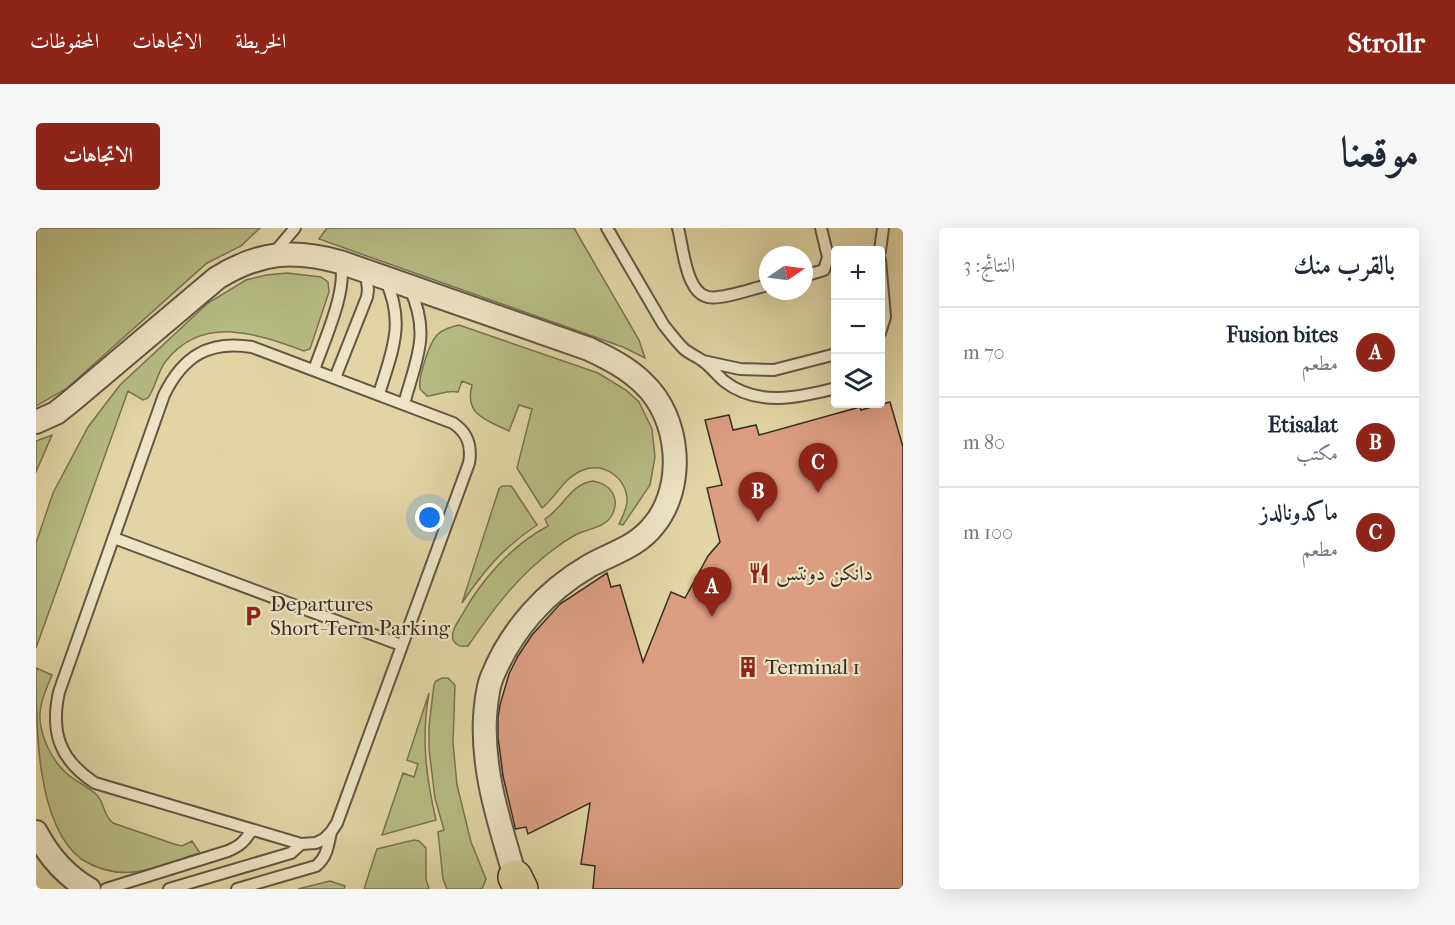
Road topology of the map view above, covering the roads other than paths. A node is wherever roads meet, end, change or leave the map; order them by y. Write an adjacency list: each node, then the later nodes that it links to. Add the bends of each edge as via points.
1 (295, 228): 7 (lane)
2 (607, 228): 14 (lane, via 663,324 685,349)
3 (678, 228): 12 (lane, via 693,287 700,294 710,298)
4 (821, 228): 9 (lane, via 828,264)
5 (883, 228): 6 (lane)
6 (881, 246)
7 (273, 255): 8 (street, via 296,253); 20 (street, via 253,259 217,278 70,402)
8 (340, 262): 10 (street); 15 (lane, via 341,289)
9 (813, 273)
10 (375, 275): 11 (street); 16 (lane); 18 (lane, via 394,303 397,331)
11 (409, 287): 19 (lane, via 418,306 422,332); 27 (street, via 589,349 616,363 644,383 656,399 673,444 673,485 654,525 628,548 591,565 533,610 516,632 491,679 485,757 489,786)
12 (759, 287)
13 (831, 355): 14 (lane, via 774,370 740,369)
14 (703, 361): 17 (lane, via 741,392 760,398 779,399)
15 (314, 369): 16 (lane); 21 (lane, via 237,344 208,349 182,366 164,395)
16 (335, 378): 18 (lane)
17 (831, 388)
18 (379, 394): 19 (lane)
19 (404, 404): 22 (lane, via 460,428 470,453)
20 (36, 422)
21 (114, 538): 22 (lane); 23 (lane, via 59,692 55,725 58,741 74,766 95,783)
22 (401, 645): 25 (lane)
23 (251, 831): 26 (lane); 29 (lane, via 238,847)
24 (36, 832): 28 (street, via 64,871)
25 (331, 832): 26 (lane, via 316,843); 31 (lane, via 327,852 316,866)
26 (301, 844): 30 (lane, via 291,853)
27 (517, 885)
28 (89, 889)
29 (106, 889)
30 (169, 889)
31 (237, 889)

